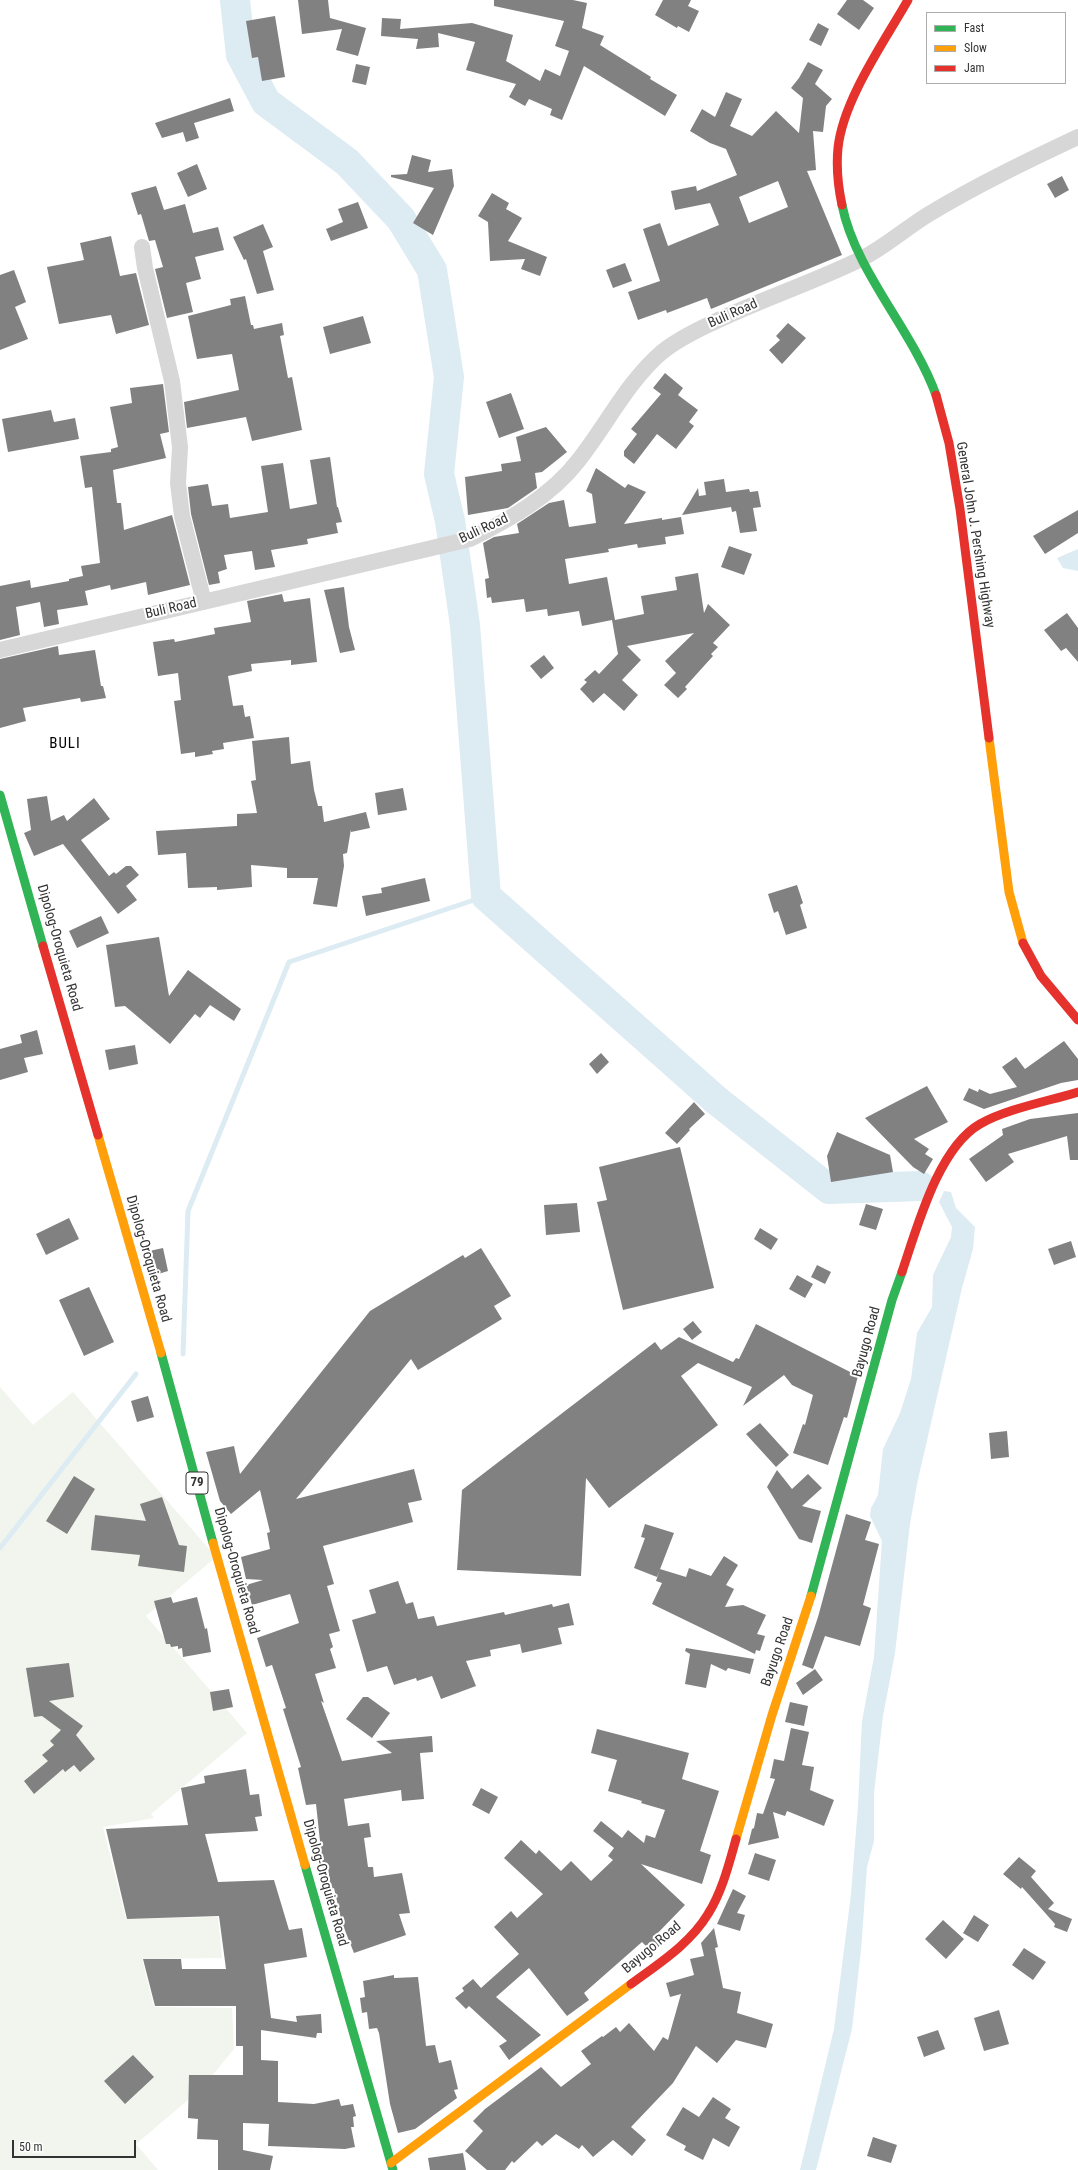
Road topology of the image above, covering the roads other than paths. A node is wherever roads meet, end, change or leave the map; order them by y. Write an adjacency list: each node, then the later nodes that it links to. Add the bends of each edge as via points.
1 (908, 0): 4 (main road, General John J. Pershing Highway, via 859,89 843,125 838,148 836,172 839,195)
2 (1078, 137): 4 (street, Buli Road, via 957,197)
3 (142, 247): 5 (street, via 172,381 180,440 178,484 182,516)
4 (862, 258): 5 (street, Buli Road, via 724,317 681,339 661,353 608,416 578,461 560,480 502,523 470,539); 8 (main road, General John J. Pershing Highway, via 930,380 951,452 1009,892 1016,925 1025,951 1040,976)
5 (204, 602): 6 (street, Buli Road)
6 (0, 650)
7 (0, 795): 10 (main road, Dipolog-Oroquieta Road / 79)
8 (1078, 1020)
9 (1078, 1092): 10 (main road, Bayugo Road, via 980,1124 962,1138 949,1155 928,1198 892,1300 806,1614 772,1715 730,1861 708,1915 670,1955)
10 (392, 2166)

